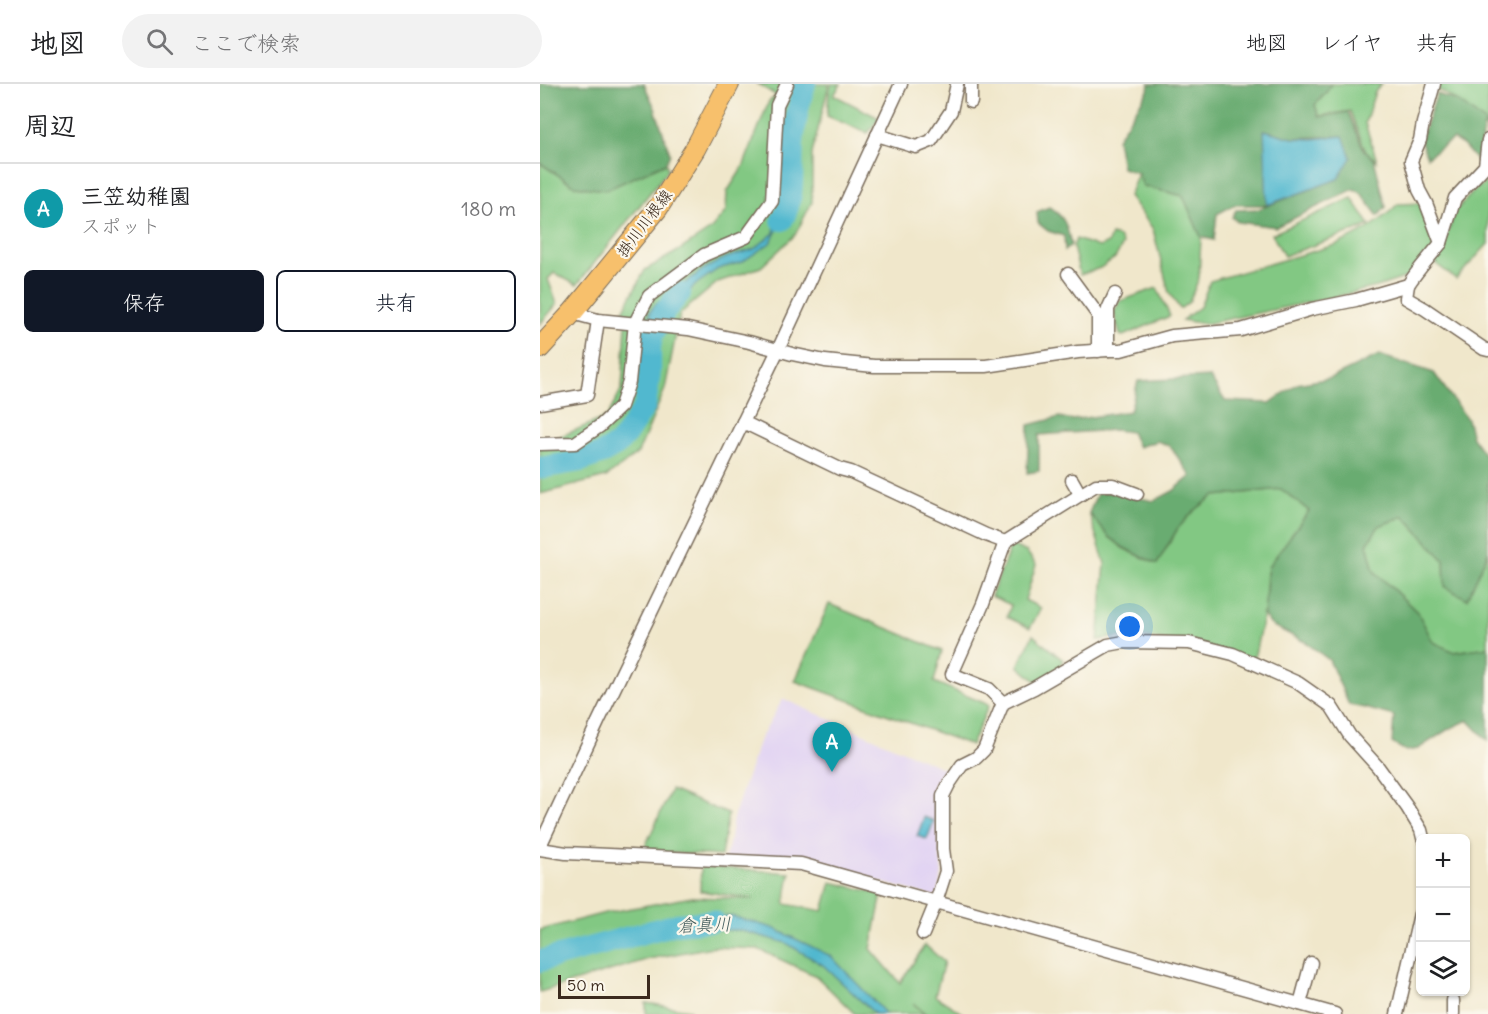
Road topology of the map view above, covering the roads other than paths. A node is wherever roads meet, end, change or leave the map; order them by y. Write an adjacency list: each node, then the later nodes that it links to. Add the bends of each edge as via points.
1 (729, 84): 14 (main road, 掛川川根線, via 658,208)
2 (787, 84): 16 (street, via 777,105 771,201 746,237 704,255 649,296)
3 (901, 84): 8 (street)
4 (957, 84): 8 (street, via 951,111 932,141 916,147)
5 (971, 84): 7 (street)
6 (1434, 84): 10 (street, via 1411,161)
7 (971, 102)
8 (877, 135): 18 (street)
9 (1488, 140): 10 (street, via 1485,166 1455,198)
10 (1441, 243): 12 (street)
11 (1068, 274): 19 (street, via 1098,315)
12 (1408, 285): 19 (street, via 1241,330 1172,336 1131,348); 20 (street, via 1406,298)
13 (1115, 294): 19 (street, via 1108,309)
14 (572, 313): 15 (street); 17 (main road, 掛川川根線)
15 (598, 320): 16 (street); 21 (street, via 587,395)
16 (639, 323): 18 (street, via 688,329); 23 (street, via 621,406 575,443)
17 (540, 348)
18 (778, 350): 19 (street, via 825,361 874,366 986,366); 22 (street)
19 (1103, 350)
20 (1488, 350)
21 (540, 404)
22 (743, 422): 27 (street); 30 (street)
23 (540, 444)
24 (1072, 480): 25 (street)
25 (1080, 494): 26 (street, via 1096,484 1113,484); 27 (street)
26 (1137, 494)
27 (1005, 542): 28 (street, via 952,674 989,689)
28 (1003, 703): 29 (street, via 1108,645 1188,643 1233,654 1298,682 1331,706 1407,807); 31 (street, via 984,750 962,765 943,796 942,849 946,871)
29 (1422, 834)
30 (540, 848): 31 (street, via 566,853 801,864)
31 (936, 902): 33 (street); 36 (street)
32 (1416, 931): 38 (street)
33 (923, 933)
34 (1311, 963): 36 (street)
35 (1453, 1000): 39 (street)
36 (1300, 1004): 37 (street)
37 (1335, 1014)
38 (1397, 1014)
39 (1453, 1014)

